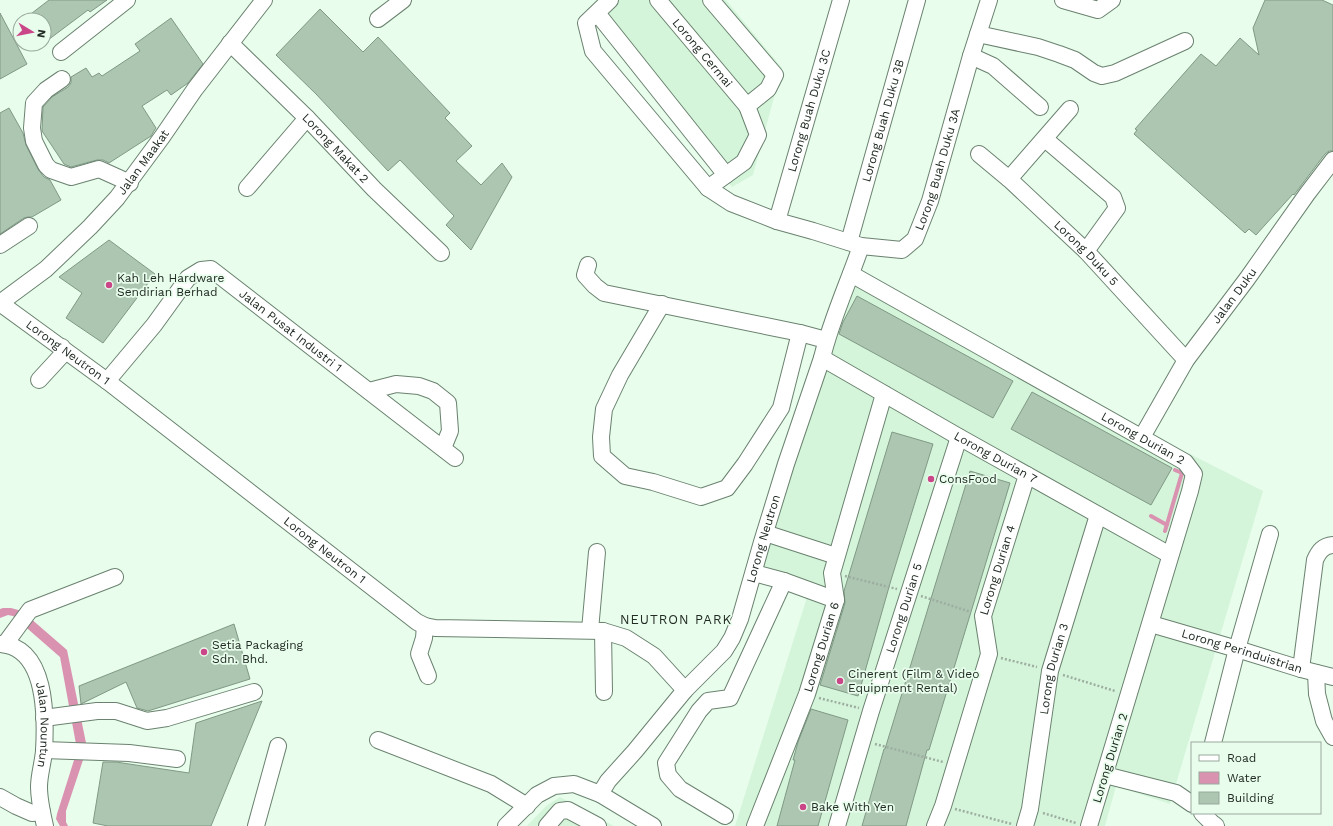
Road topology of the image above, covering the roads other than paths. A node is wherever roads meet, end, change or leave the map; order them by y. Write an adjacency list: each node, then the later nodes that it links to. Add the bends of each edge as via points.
1 (127, 0): 17 (street)
2 (264, 0): 16 (street, Jalan Maakat)
3 (403, 0): 13 (street)
4 (610, 0): 12 (street)
5 (658, 0): 20 (street, Lorong Cermai)
6 (711, 0): 20 (street, via 775,75 768,89)
7 (840, 0): 32 (street, Lorong Buah Duku 3C)
8 (916, 0): 34 (street, Lorong Buah Duku 3B)
9 (989, 0): 14 (street, Lorong Buah Duku 3A)
10 (1063, 0): 11 (street, via 1098,10)
11 (1112, 0)
12 (597, 13): 27 (street); 31 (street, Lorong Buah Duku 3A, via 586,23 593,51)
13 (378, 19)
14 (978, 34): 15 (street, via 1059,54 1102,76 1115,73); 18 (street, Lorong Buah Duku 3A)
15 (1185, 41)
16 (230, 43): 23 (street, Lorong Makat 2); 29 (street, Jalan Maakat)
17 (61, 52)
18 (971, 56): 21 (street, via 993,66); 34 (street, Lorong Buah Duku 3A, via 930,202 915,239 902,250)
19 (62, 78): 29 (street, via 34,103 34,141 46,165 51,170 71,177 99,169)
20 (746, 106): 27 (street, Lorong Cermai, via 758,135 744,162)
21 (1040, 108)
22 (1070, 109): 24 (street)
23 (307, 118): 30 (street); 37 (street, Lorong Makat 2, via 374,189)
24 (1045, 139): 28 (street); 36 (street, via 1113,197 1117,208)
25 (979, 154): 28 (street, Lorong Duku 5)
26 (1333, 160): 46 (street, Jalan Duku)
27 (726, 175): 31 (street, Lorong Cermai)
28 (1009, 179): 36 (street, Lorong Duku 5)
29 (130, 183): 40 (street, Jalan Maakat, via 90,227 46,268)
30 (248, 188)
31 (708, 188): 32 (street, Lorong Buah Duku 3A, via 731,203)
32 (777, 221): 34 (street, Lorong Buah Duku 3A)
33 (29, 226): 35 (street)
34 (855, 244): 39 (street, Lorong Neutron)
35 (0, 245)
36 (1086, 251): 46 (street, Lorong Duku 5)
37 (441, 253)
38 (588, 264): 41 (street, via 585,275 604,293)
39 (851, 274): 43 (street, Lorong Neutron); 52 (street, Lorong Durian 2)
40 (0, 303): 44 (street, Lorong Neutron 1)
41 (662, 304): 42 (street); 42 (street, via 620,375 604,409 602,456 625,476 701,497 727,488 781,408)
42 (800, 333): 43 (street)
43 (826, 340): 45 (street, Lorong Neutron)
44 (62, 347): 47 (street, via 62,355); 48 (street, Lorong Neutron 1)
45 (822, 358): 50 (street, Lorong Durian 7); 55 (street, Lorong Neutron)
46 (1186, 360): 52 (street, Jalan Duku)
47 (39, 380)
48 (107, 381): 49 (street, Jalan Pusat Industri 1, via 154,325 188,278 201,270 211,269); 66 (street, Lorong Neutron 1)
49 (369, 392): 49 (street, Jalan Pusat Industri 1, via 449,453 448,403 434,391 419,386 396,384)
50 (884, 394): 51 (street, Lorong Durian 7); 60 (street, Lorong Durian 6)
51 (959, 436): 53 (street, Lorong Durian 7); 98 (street, Lorong Durian 5, via 908,592)
52 (1142, 437): 59 (street, Lorong Durian 2, via 1186,462 1194,474)
53 (1027, 475): 54 (street, Lorong Durian 7); 99 (street, Lorong Durian 4, via 983,616 989,654 944,806)
54 (1098, 515): 59 (street, Lorong Durian 7); 100 (street, Lorong Durian 3, via 1050,671 1030,809)
55 (765, 533): 60 (street); 61 (street, Lorong Neutron)
56 (1270, 534): 69 (street)
57 (1333, 545): 70 (street, via 1323,548 1315,560)
58 (598, 552): 67 (street)
59 (1170, 555): 65 (street, Lorong Durian 2)
60 (836, 556): 64 (street, Lorong Durian 6, via 832,573)
61 (754, 573): 63 (street); 73 (street, Lorong Neutron, via 732,638 724,651)
62 (115, 577): 68 (street, via 30,610)
63 (784, 580): 64 (street); 89 (street, via 730,698 708,701 666,763 668,776 680,789)
64 (836, 600): 97 (street, Lorong Durian 6, via 807,694)
65 (1151, 624): 69 (street, Lorong Perinduistrian); 83 (street, Lorong Durian 2)
66 (425, 626): 67 (street, Lorong Neutron 1); 71 (street, via 419,654)
67 (596, 631): 73 (street, Lorong Neutron 1, via 626,638 654,656); 75 (street)
68 (2, 644): 76 (street, Jalan Nountun, via 22,652 35,668 42,688)
69 (1237, 649): 70 (street, Lorong Perinduistrian); 79 (street)
70 (1309, 671): 72 (street, Lorong Perinduistrian); 77 (street, via 1324,721)
71 (428, 676)
72 (1333, 677)
73 (685, 690): 84 (street, Lorong Neutron, via 608,781)
74 (254, 692): 76 (street, via 167,718 147,721 116,711)
75 (604, 692)
76 (44, 718): 81 (street, Jalan Nountun)
77 (1333, 737)
78 (378, 740): 87 (street, via 490,784)
79 (1213, 742)
80 (278, 746): 92 (street)
81 (44, 750): 82 (street, via 129,753); 90 (street, Jalan Nountun, via 39,786)
82 (178, 759)
83 (1105, 775): 86 (street, via 1176,793); 91 (street, Lorong Durian 2)
84 (600, 794): 87 (street, via 574,784 554,786 537,795); 96 (street)
85 (0, 797): 90 (street)
86 (1191, 803)
87 (527, 806): 93 (street)
88 (1203, 814): 101 (street)
89 (724, 816)
90 (44, 819)
91 (1084, 825)
92 (256, 826)
93 (506, 826)
94 (547, 826): 95 (street, via 560,811 568,810)
95 (598, 826)
96 (653, 826)
97 (755, 826)
98 (837, 826)
99 (935, 826)
100 (1024, 826)
101 (1216, 826)

